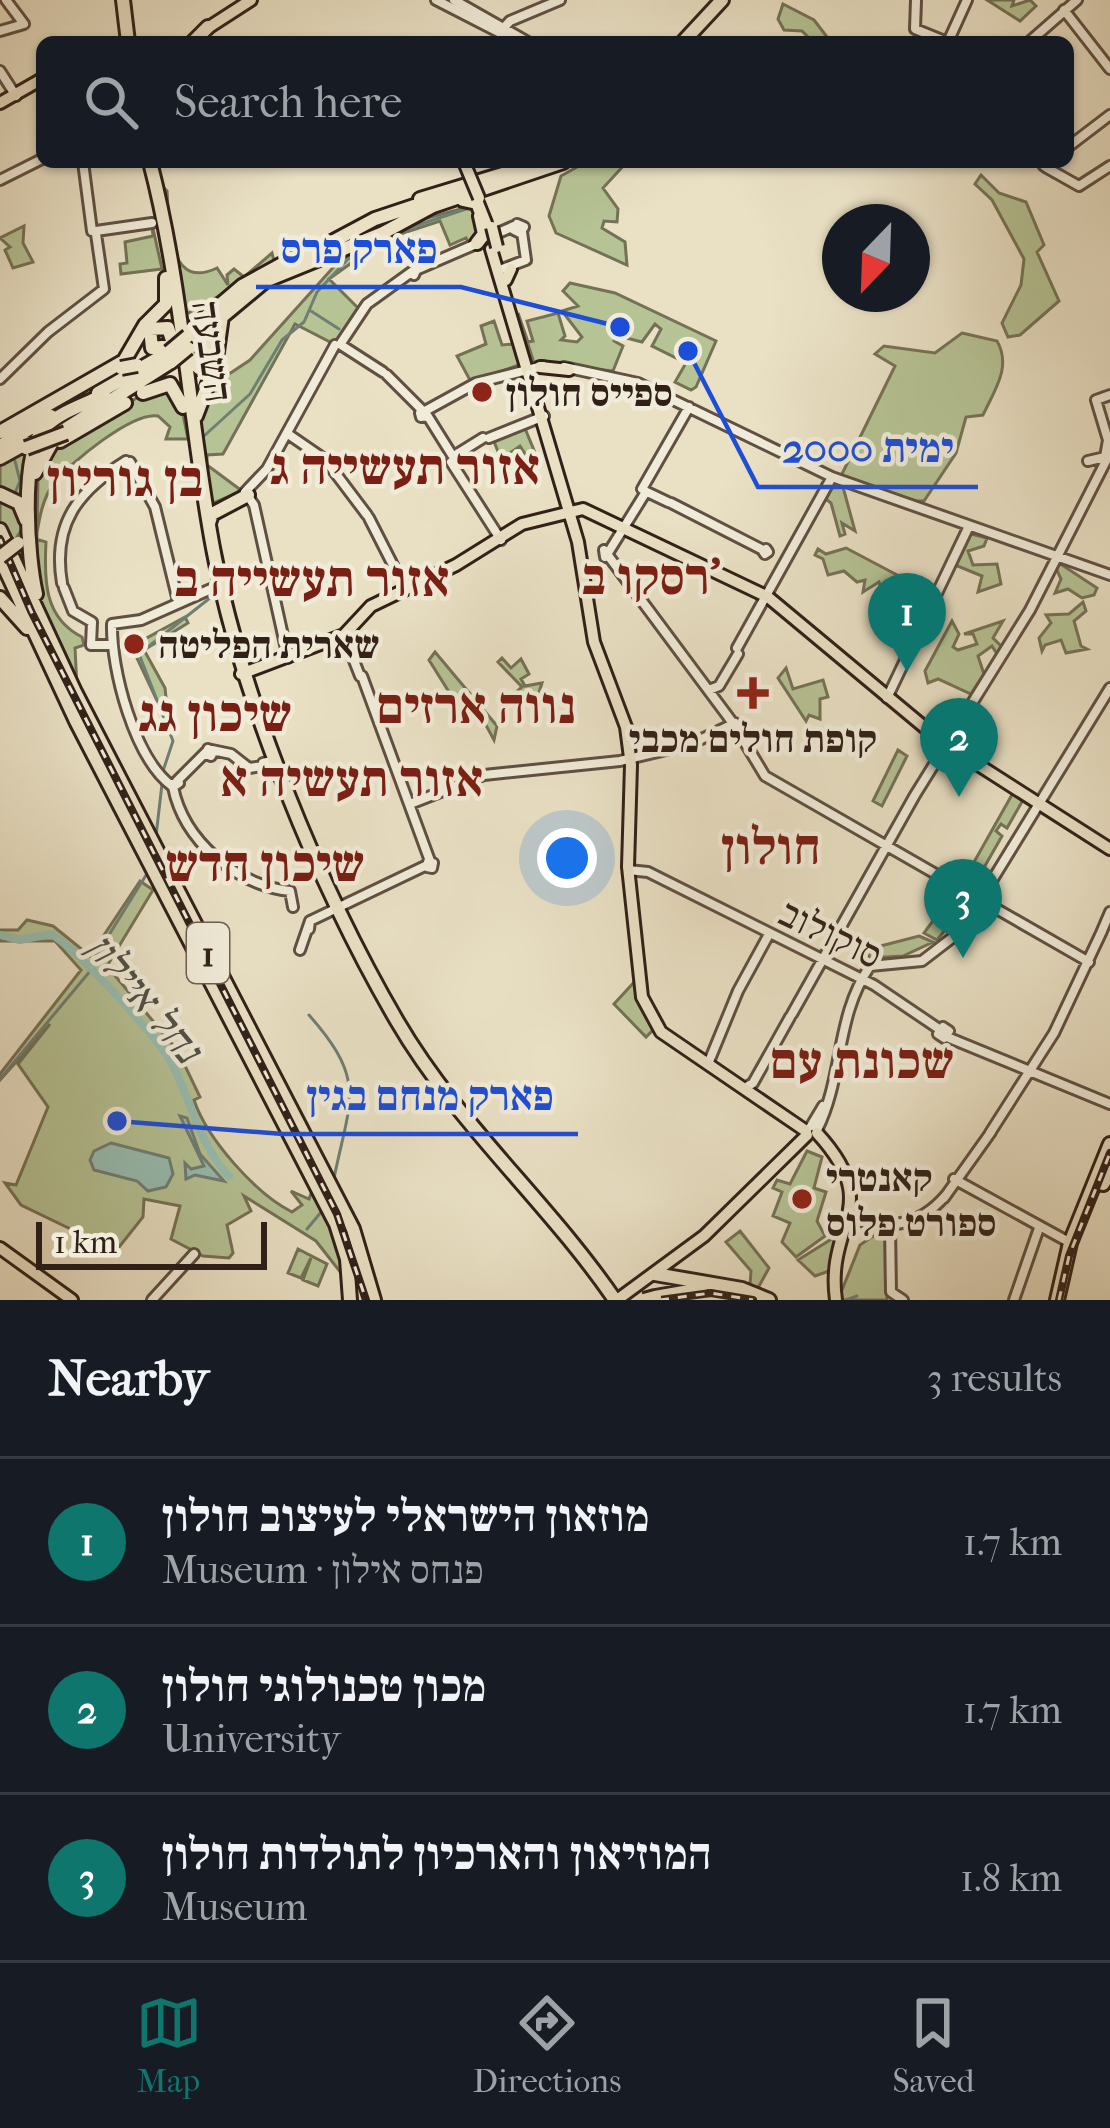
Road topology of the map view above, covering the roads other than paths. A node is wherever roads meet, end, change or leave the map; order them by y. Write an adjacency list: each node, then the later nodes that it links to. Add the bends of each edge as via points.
1 (6, 0): 15 (street, via 24,24)
2 (126, 0): 16 (highway)
3 (239, 0): 17 (main road)
4 (250, 0): 13 (main road)
5 (436, 0): 14 (street)
6 (454, 0): 14 (street)
7 (558, 0): 14 (street)
8 (725, 0): 21 (highway); 22 (highway)
9 (916, 0): 23 (street, via 913,25)
10 (968, 0): 24 (street)
11 (1076, 0): 12 (street)
12 (1065, 10): 25 (street); 26 (street)
13 (208, 27): 18 (highway)
14 (504, 27): 19 (street); 20 (street)
15 (0, 31)
16 (130, 36)
17 (197, 36)
18 (197, 36)
19 (512, 36)
20 (518, 36)
21 (689, 36)
22 (690, 36)
23 (936, 36)
24 (951, 36)
25 (1036, 36)
26 (1110, 69)
27 (0, 73): 28 (street)
28 (11, 96)
29 (1110, 115): 30 (street)
30 (1074, 142)
31 (36, 163): 41 (street)
32 (1110, 166): 40 (street, via 1081,186)
33 (84, 168): 47 (street)
34 (150, 168): 56 (highway, השבעה)
35 (150, 168): 43 (highway, השבעה)
36 (468, 168): 45 (main road, bridge)
37 (523, 168): 49 (highway, via 374,214)
38 (535, 168): 56 (highway, via 353,229)
39 (549, 168): 42 (highway)
40 (1051, 168)
41 (1, 180)
42 (515, 182): 45 (highway, via 491,196); 50 (highway, via 433,206)
43 (156, 222): 47 (street); 56 (highway, השבעה)
44 (406, 224): 45 (highway, via 468,199); 48 (highway, via 472,203); 50 (highway)
45 (488, 225): 48 (main road, bridge)
46 (517, 231): 48 (street); 51 (street, via 526,254); 52 (street)
47 (96, 232): 61 (street, via 104,290)
48 (488, 246): 51 (main road); 52 (street)
49 (287, 260): 53 (highway); 56 (highway)
50 (313, 261): 54 (highway)
51 (505, 270): 58 (main road); 58 (main road)
52 (415, 272): 57 (street, via 374,297)
53 (248, 282): 56 (highway); 56 (highway, via 185,320)
54 (230, 307): 56 (highway); 60 (highway, via 217,326)
55 (142, 328): 56 (highway); 62 (highway, via 124,362); 68 (highway, via 125,372)
56 (176, 334): 62 (highway, bridge, via 136,365); 63 (highway); 64 (highway, השבעה); 66 (highway); 68 (highway, via 134,377); 73 (highway)
57 (339, 345): 71 (street); 74 (street); 74 (street)
58 (527, 368): 59 (main road); 65 (street); 65 (street); 70 (street, via 607,373 662,387); 72 (main road)
59 (569, 370): 70 (street, via 630,382)
60 (213, 373): 64 (highway, via 202,387); 77 (highway, via 198,400)
61 (0, 380)
62 (74, 386): 76 (highway)
63 (137, 387): 78 (highway, bridge); 89 (highway, via 48,443 35,472)
64 (186, 388): 77 (highway, השבעה); 96 (highway, השבעה)
65 (468, 388): 71 (street)
66 (104, 395): 76 (highway); 100 (highway, via 54,420 34,443)
67 (1104, 398): 75 (street); 82 (street)
68 (76, 401): 76 (highway)
69 (115, 409): 73 (highway, via 166,383 181,395); 78 (highway, bridge); 89 (highway, via 48,453)
70 (689, 409): 83 (street); 83 (street); 84 (street)
71 (424, 414): 80 (street)
72 (537, 418): 80 (street); 88 (main road)
73 (186, 424): 96 (highway)
74 (290, 435): 86 (street); 103 (street, via 322,457 368,516)
75 (1110, 435)
76 (0, 439)
77 (196, 441): 87 (highway, השבעה)
78 (26, 446): 79 (highway)
79 (0, 460)
80 (452, 460): 94 (street)
81 (1088, 461): 82 (street)
82 (1106, 466): 95 (street)
83 (831, 480): 93 (street); 99 (street)
84 (644, 492): 91 (street); 99 (street)
85 (0, 494): 98 (highway, bridge, via 24,511 26,525)
86 (250, 495): 87 (highway, via 215,506); 90 (highway, via 212,514); 109 (street)
87 (205, 499): 90 (highway, השבעה)
88 (568, 510): 91 (main road); 94 (main road); 94 (main road); 97 (main road)
89 (33, 512): 100 (highway)
90 (209, 524): 102 (highway, השבעה)
91 (624, 528): 97 (street); 105 (main road)
92 (0, 530): 110 (highway, 1)
93 (967, 531): 95 (street); 114 (street)
94 (498, 536): 103 (main road)
95 (1055, 557): 101 (street); 116 (street); 116 (street, via 1009,652)
96 (211, 558): 102 (highway, השבעה)
97 (595, 558): 113 (street); 117 (main road, via 599,643); 117 (main road, via 590,632)
98 (0, 561): 110 (highway, 1); 150 (highway, 1, via 323,1198)
99 (784, 561): 105 (street)
100 (33, 570): 110 (highway)
101 (1106, 575)
102 (215, 586): 106 (street); 111 (highway, השבעה); 111 (highway, השבעה)
103 (405, 590): 107 (main road); 107 (main road, via 364,608)
104 (0, 598): 110 (highway)
105 (768, 600): 113 (street); 114 (main road)
106 (178, 602): 108 (street, via 112,624); 108 (street, via 160,520 128,463 87,488 59,546 73,611 93,621 91,645)
107 (343, 639): 109 (main road); 121 (street)
108 (110, 645): 120 (street, via 158,767)
109 (289, 659): 111 (main road)
110 (57, 671): 150 (highway, 1, via 330,1219); 157 (highway, 1, via 353,1229)
111 (246, 674): 118 (highway, השבעה)
112 (1110, 688): 122 (street)
113 (714, 690): 115 (street)
114 (886, 697): 116 (main road)
115 (735, 724): 117 (street, via 691,746); 123 (street, via 777,782); 123 (street, via 765,776)
116 (943, 745): 122 (main road); 123 (street); 123 (street)
117 (632, 760): 119 (street); 119 (street); 125 (main road)
118 (272, 763): 120 (street, via 249,768 211,752); 127 (highway, השבעה)
119 (505, 771): 121 (street)
120 (174, 786): 129 (street, via 188,826 220,860 262,886 290,891)
121 (411, 804): 127 (street, via 427,863)
122 (1038, 804): 124 (main road); 126 (street)
123 (886, 843): 126 (street); 132 (street)
124 (1110, 851)
125 (633, 871): 130 (street, סוקולוב); 135 (main road, via 648,1007 664,1029)
126 (978, 899): 133 (street); 134 (street, via 931,955 868,964)
127 (336, 909): 129 (street); 153 (highway, השבעה, via 426,1074)
128 (1110, 912): 133 (street)
129 (303, 919): 131 (street)
130 (768, 936): 132 (street, סוקולוב); 135 (street)
131 (300, 950)
132 (821, 960): 134 (street, סוקולוב); 137 (street)
133 (1088, 960): 136 (street)
134 (860, 979): 136 (street, סוקולוב, via 943,1032); 139 (street, via 841,1010); 139 (street, via 843,1016 836,1082)
135 (707, 1058): 137 (main road)
136 (1031, 1070): 138 (street, סוקולוב); 143 (street)
137 (751, 1087): 139 (main road)
138 (1110, 1103)
139 (812, 1132): 144 (main road, via 842,1164); 151 (main road)
140 (1110, 1134): 142 (highway)
141 (1110, 1144): 142 (highway)
142 (1104, 1178): 164 (highway)
143 (955, 1180): 145 (street, via 927,1214); 146 (street)
144 (850, 1217): 145 (street); 161 (main road)
145 (890, 1229): 162 (street, via 891,1293)
146 (1040, 1230): 147 (street); 163 (street)
147 (1066, 1241)
148 (0, 1250): 155 (main road); 155 (main road)
149 (195, 1254): 156 (street)
150 (346, 1268): 152 (highway, 1)
151 (664, 1275): 153 (main road); 154 (main road); 160 (highway)
152 (348, 1293)
153 (612, 1297)
154 (648, 1299): 160 (highway, via 722,1289)
155 (69, 1300)
156 (153, 1300)
157 (374, 1300)
158 (691, 1300): 159 (highway)
159 (732, 1300)
160 (768, 1300)
161 (834, 1300)
162 (903, 1300)
163 (1014, 1300)
164 (1060, 1300)

